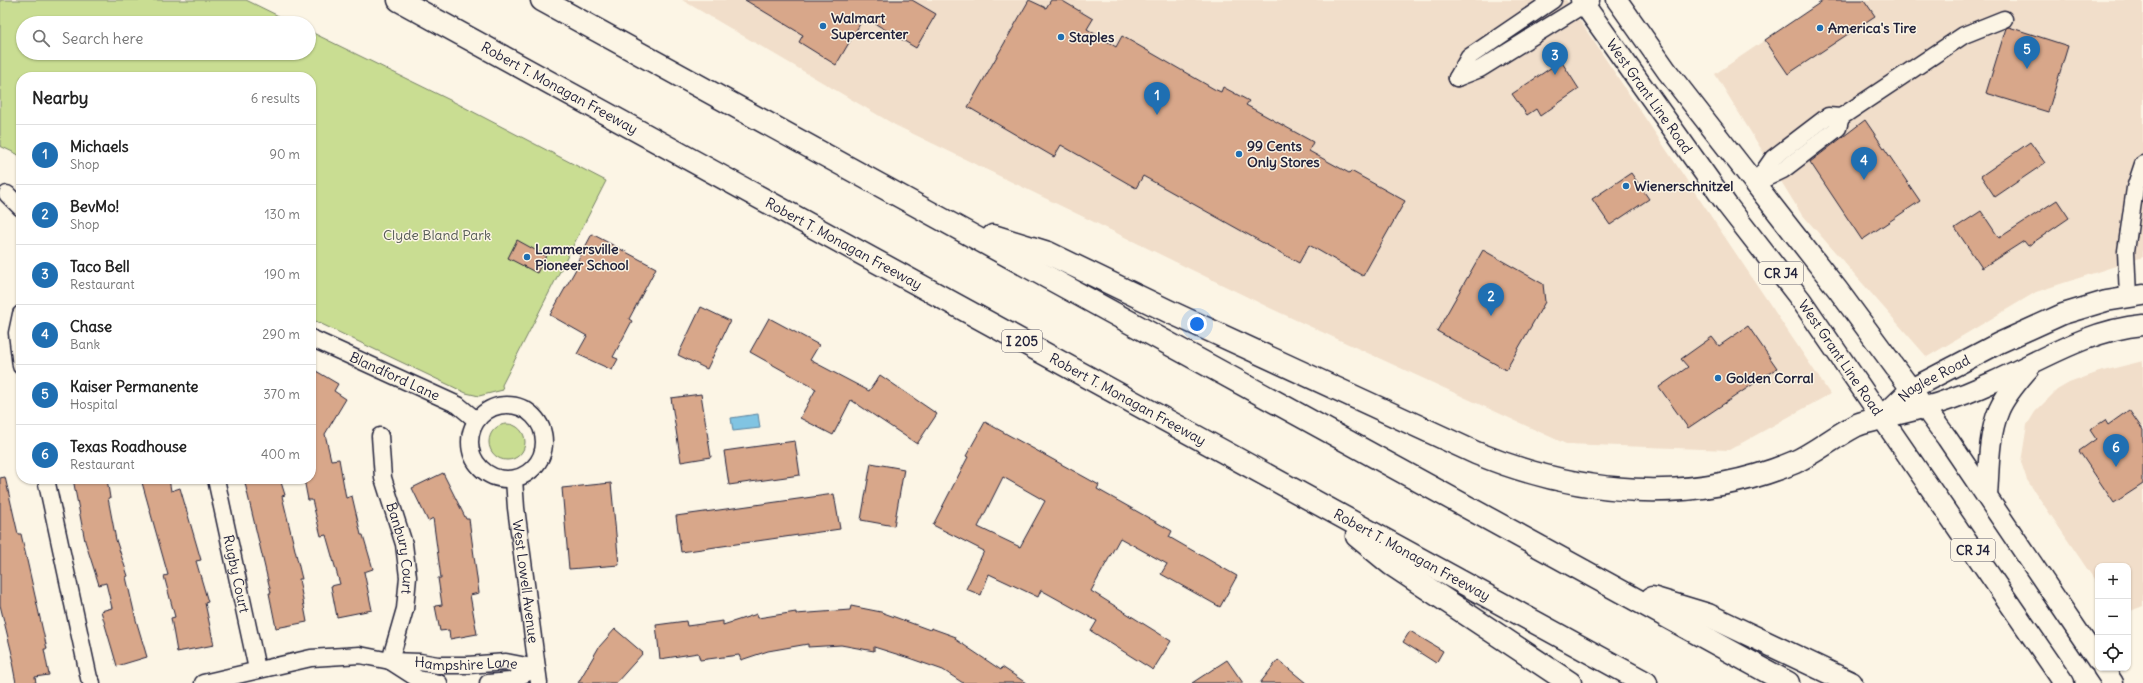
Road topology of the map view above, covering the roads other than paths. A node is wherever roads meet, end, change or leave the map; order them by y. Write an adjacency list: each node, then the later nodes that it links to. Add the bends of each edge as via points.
1 (399, 0): 25 (highway, Robert T. Monagan Freeway / I 205)
2 (542, 0): 11 (highway)
3 (1553, 0): 5 (street, via 1469,57 1458,78 1480,69)
4 (1617, 0): 8 (main road, CR J4, via 1667,71)
5 (1586, 1): 18 (main road, West Grant Line Road / CR J4, via 1727,205 1802,300)
6 (2004, 19): 8 (street, via 1964,35 1841,117 1828,116 1773,158)
7 (2143, 164): 12 (street, via 2135,188 2126,251)
8 (1755, 184): 16 (main road, CR J4)
9 (7, 194): 10 (street)
10 (16, 203)
11 (949, 223): 18 (highway, via 1048,253 1476,452 1508,466 1568,483 1634,490 1717,484 1769,471 1795,461 1856,426); 26 (highway)
12 (2136, 296): 16 (main road, Naglee Road, via 2106,301 2063,314 1999,343)
13 (2143, 325): 15 (main road, Naglee Road, via 2085,338)
14 (316, 340): 19 (street, Blandford Lane, via 458,405)
15 (2036, 360): 17 (main road, Naglee Road, via 1982,387); 24 (main road, via 2012,388 1999,409 1993,428)
16 (1911, 389): 17 (main road, CR J4); 18 (main road, Naglee Road)
17 (1926, 409): 18 (main road, Naglee Road); 24 (main road, CR J4)
18 (1881, 418): 40 (main road, West Grant Line Road / CR J4)
19 (476, 420): 21 (street, via 471,432 470,449 476,464 488,475 506,480); 21 (street, via 496,406 514,405 530,412 540,425 545,442 541,459 530,472)
20 (380, 436): 28 (street, Banbury Court, via 383,478 404,544 408,577 405,609)
21 (514, 479): 31 (street, West Lowell Avenue)
22 (47, 484): 32 (street)
23 (217, 484): 29 (street, Rugby Court)
24 (1987, 496): 27 (main road, CR J4)
25 (1314, 501): 36 (highway, via 1391,564); 37 (highway, Robert T. Monagan Freeway / I 205)
26 (1612, 587): 38 (highway); 39 (highway, via 1708,615)
27 (2095, 657)
28 (390, 661): 29 (street, Hampshire Lane, via 360,655 311,658); 31 (street, Hampshire Lane, via 438,665 506,662); 34 (street, Hampshire Lane, via 418,679)
29 (257, 670): 33 (street, Hampshire Lane)
30 (2105, 671): 41 (main road)
31 (538, 676): 35 (street, Hampshire Lane)
32 (92, 683)
33 (203, 683)
34 (439, 683)
35 (488, 683)
36 (1570, 683)
37 (1646, 683)
38 (1788, 683)
39 (1851, 683)
40 (2064, 683)
41 (2113, 683)

